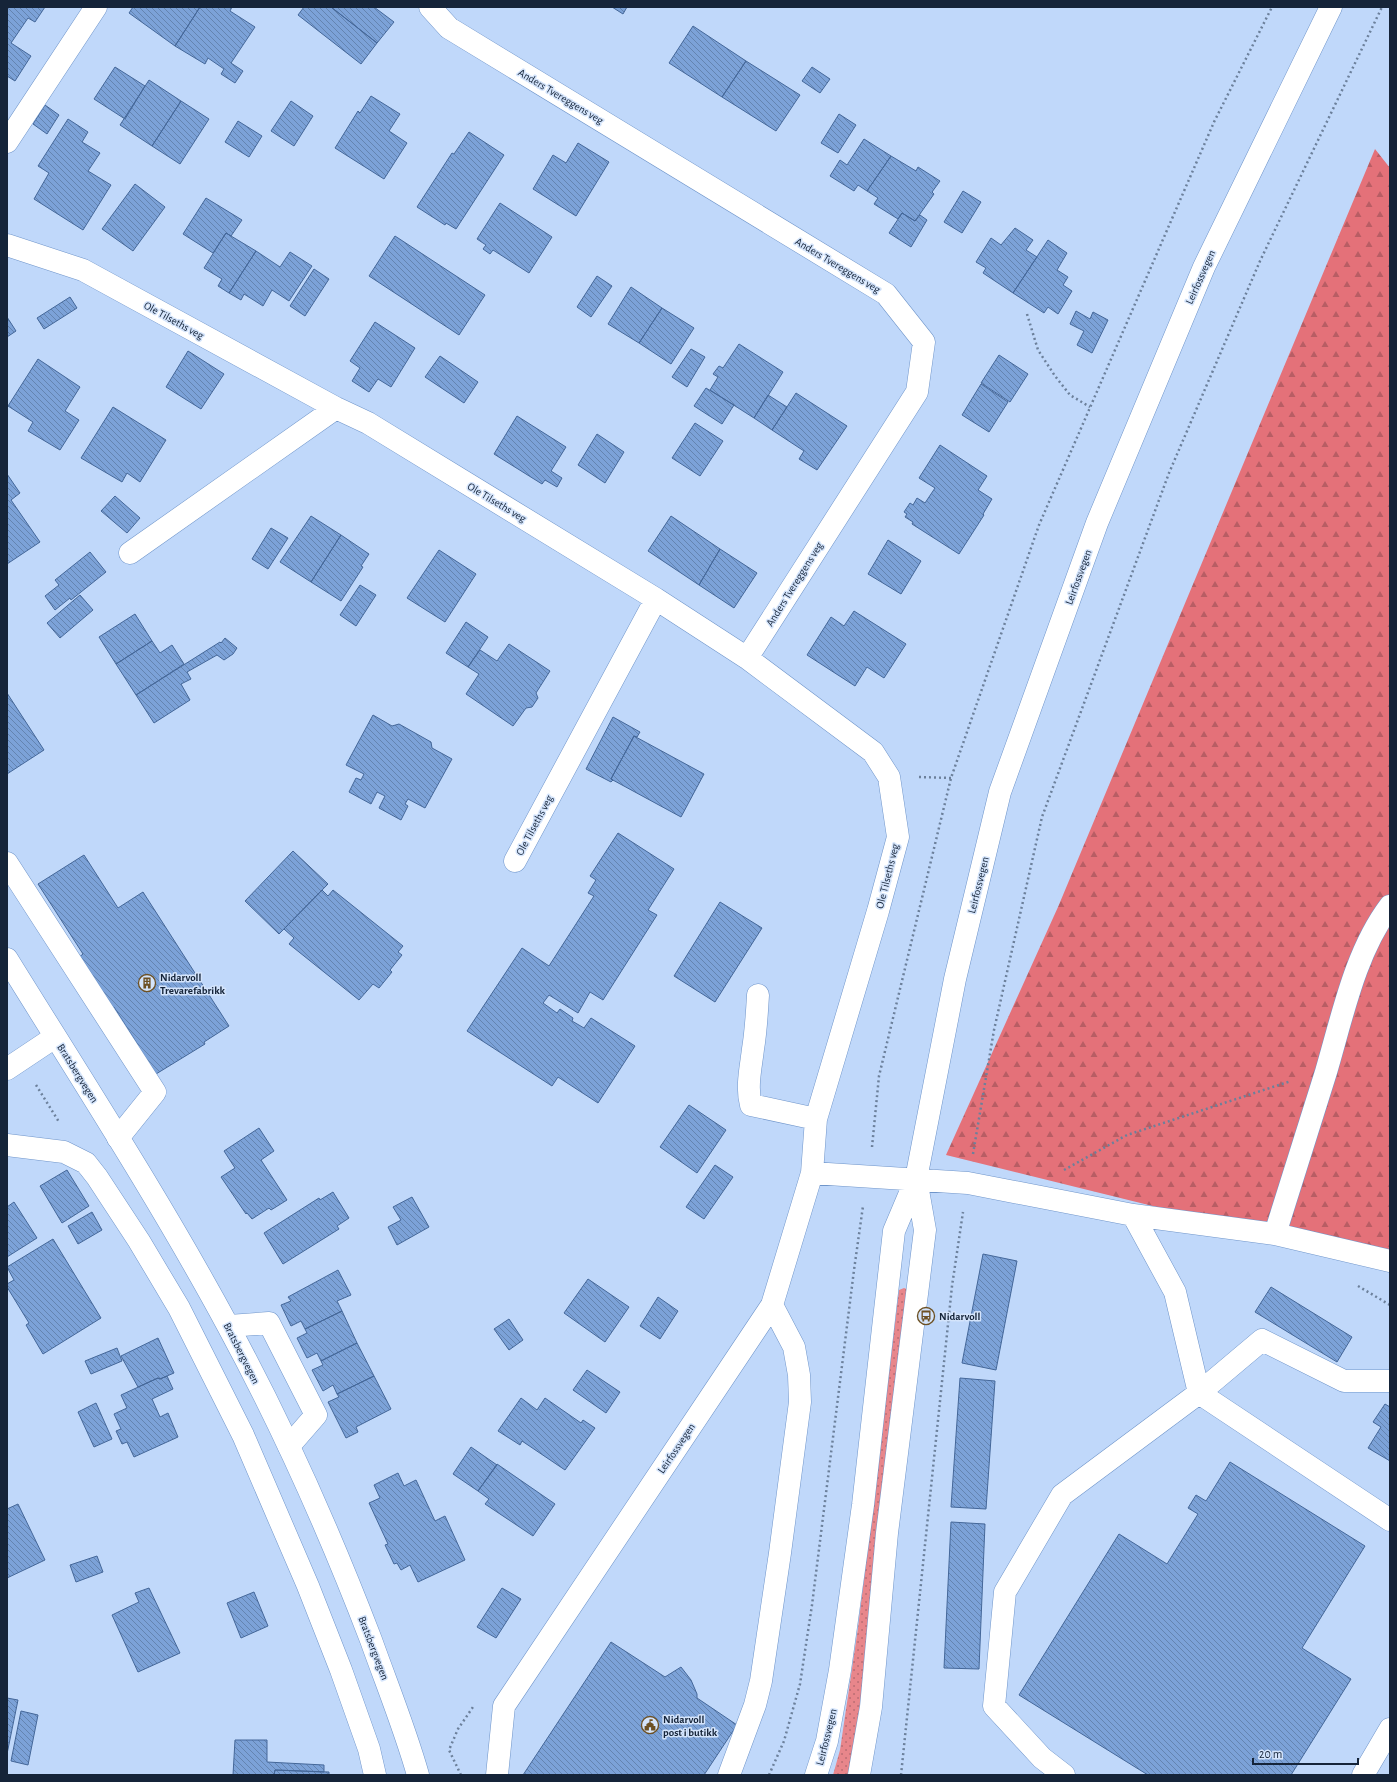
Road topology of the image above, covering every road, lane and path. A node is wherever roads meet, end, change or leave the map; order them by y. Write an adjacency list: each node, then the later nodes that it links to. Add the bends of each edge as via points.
1 (96, 7): 6 (street)
2 (430, 7): 13 (street, Anders Tvereggens veg, via 449,28 886,294 924,342 917,392)
3 (1272, 7): 9 (path, via 1214,122)
4 (1331, 7): 29 (street, Leirfossvegen, via 1201,274 1097,523 1000,792 955,979)
5 (1382, 7): 30 (path, via 1260,261 1169,473 1042,817 994,1030)
6 (7, 142)
7 (7, 245): 10 (street, Ole Tilseths veg, via 83,270)
8 (1027, 314): 9 (path, via 1038,350 1055,376 1070,395)
9 (1090, 407): 26 (path, via 1039,525 951,778 879,1076)
10 (336, 408): 11 (street); 12 (street, Ole Tilseths veg, via 368,423)
11 (130, 553)
12 (656, 599): 13 (street, Ole Tilseths veg); 14 (street, Ole Tilseths veg)
13 (747, 658): 22 (street, Ole Tilseths veg, via 873,752 889,777 898,837)
14 (515, 861)
15 (7, 863): 24 (street, via 155,1092)
16 (1390, 906): 21 (street, via 1378,922 1348,991)
17 (7, 959): 19 (street, Bratsbergvegen)
18 (758, 995): 22 (street, via 749,1081 751,1105)
19 (56, 1037): 20 (street); 24 (street, Bratsbergvegen)
20 (14, 1065): 23 (path)
21 (1326, 1070): 27 (path, via 1127,1135); 33 (street)
22 (816, 1119): 28 (street, Ole Tilseths veg)
23 (61, 1124)
24 (118, 1138): 36 (street, Bratsbergvegen)
25 (7, 1145): 42 (street, via 64,1152 86,1163 179,1308 243,1435 308,1586 341,1670 369,1749)
26 (872, 1147)
27 (1061, 1172)
28 (812, 1173): 29 (street); 35 (street, Leirfossvegen)
29 (916, 1179): 30 (street); 47 (street, Leirfossvegen, via 894,1231 863,1505 840,1670 827,1741); 48 (street, Leirfossvegen, via 925,1230 887,1533 871,1706)
30 (968, 1183): 32 (street); 49 (path, via 952,1286)
31 (864, 1202): 46 (path, via 800,1684 784,1742)
32 (1133, 1215): 33 (street); 38 (street, via 1175,1292)
33 (1275, 1234): 34 (street)
34 (1390, 1261)
35 (772, 1305): 44 (street, Leirfossvegen, via 504,1706); 45 (street, via 794,1347 800,1402 761,1681 755,1705)
36 (229, 1326): 39 (street, Bratsbergvegen); 39 (street, via 269,1323 316,1415)
37 (1390, 1381): 38 (street, via 1344,1381 1262,1340)
38 (1199, 1393): 40 (street); 50 (street, via 1062,1495 1005,1592 994,1706 1042,1758)
39 (289, 1446): 43 (street, Bratsbergvegen, via 342,1564)
40 (1390, 1520)
41 (1390, 1729): 51 (street)
42 (375, 1775)
43 (418, 1775)
44 (497, 1775)
45 (729, 1775)
46 (769, 1775)
47 (816, 1775)
48 (859, 1775)
49 (900, 1775)
50 (1064, 1775)
51 (1363, 1775)

